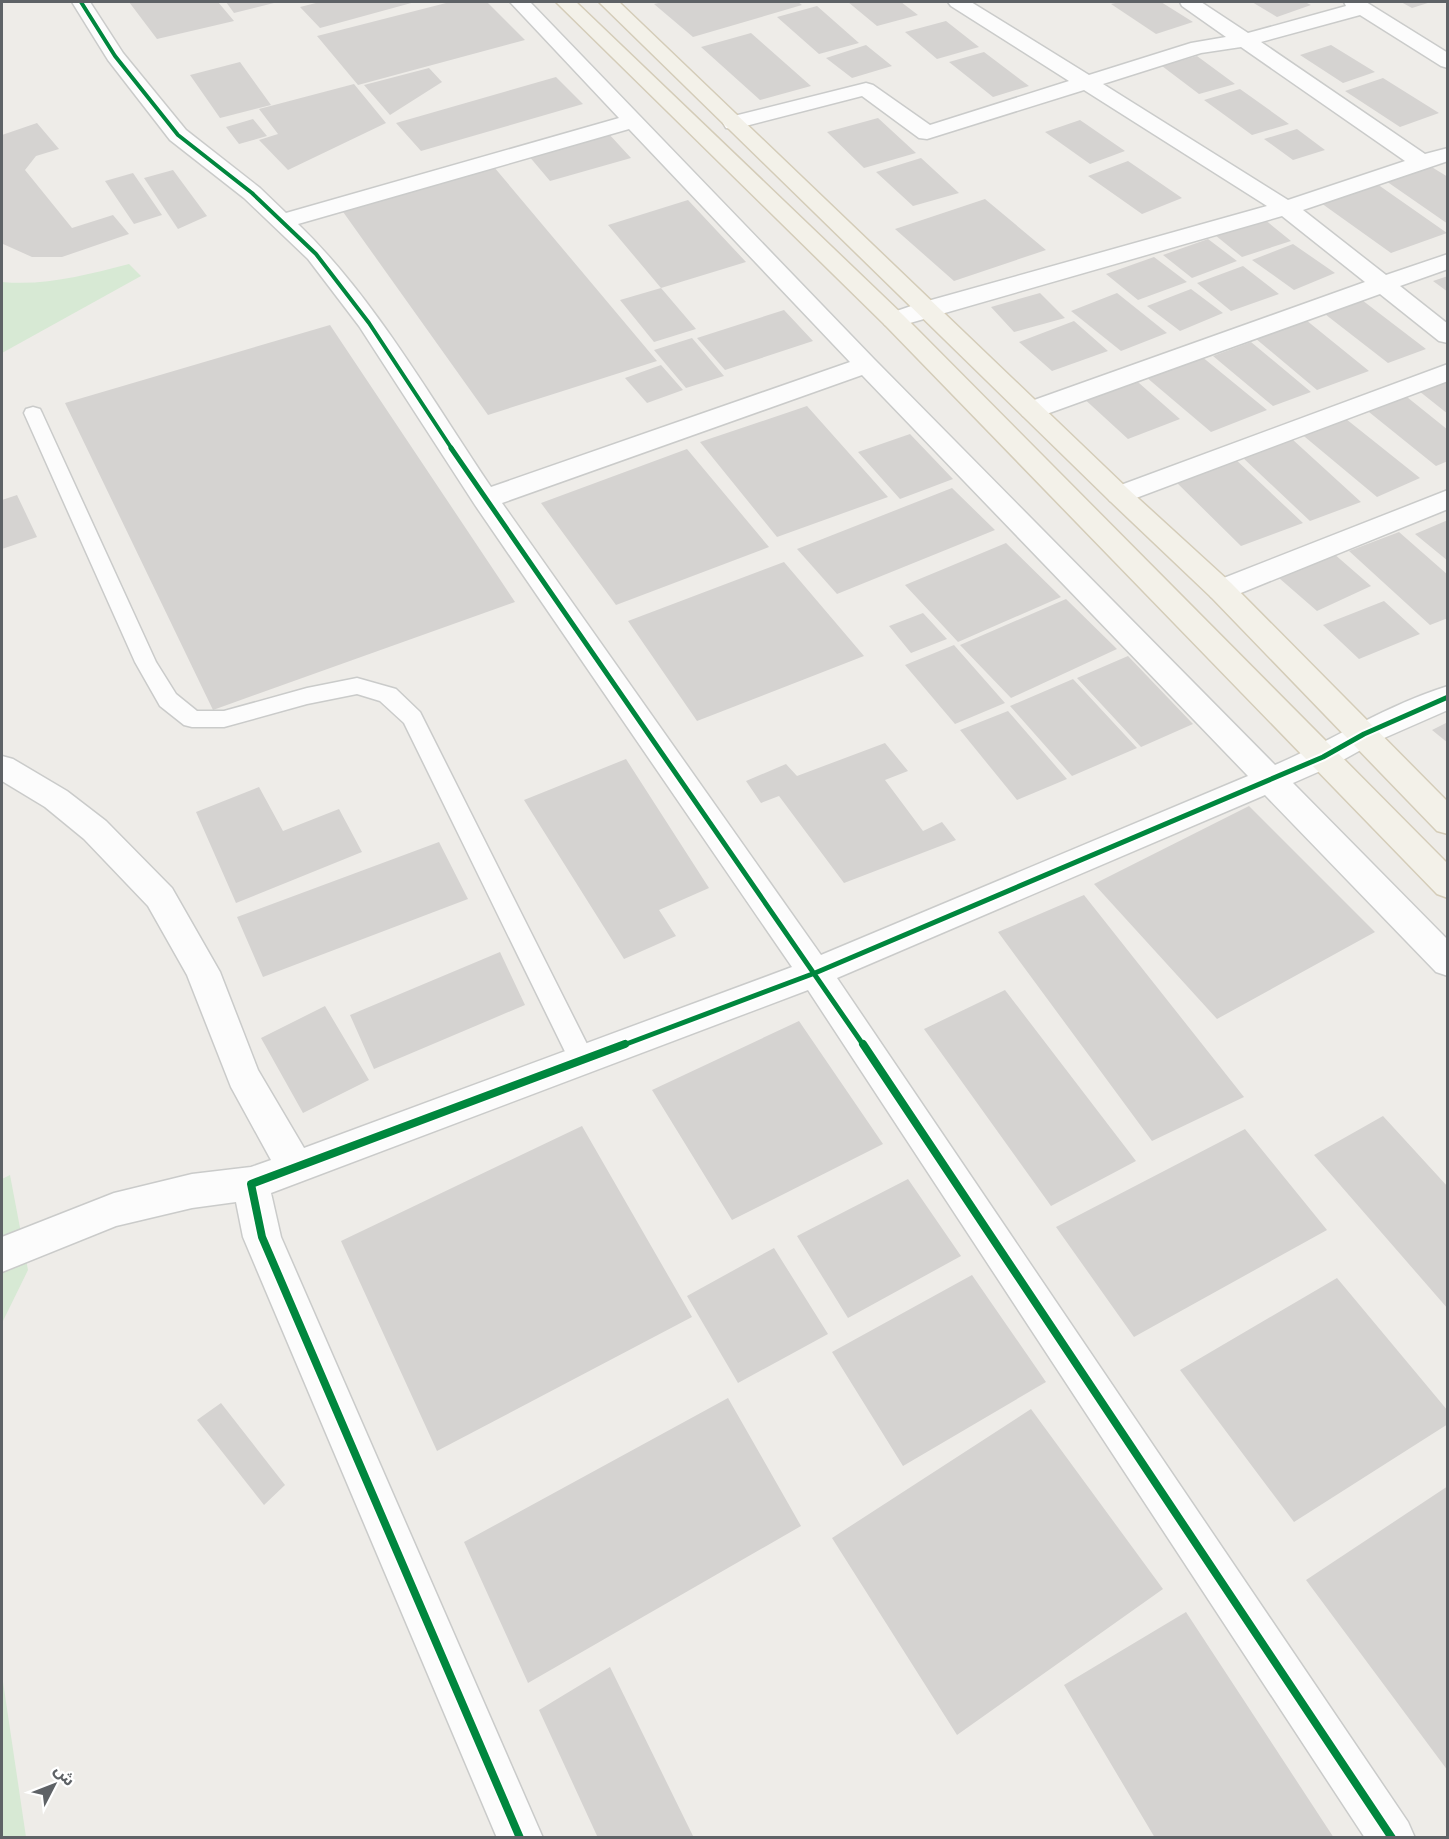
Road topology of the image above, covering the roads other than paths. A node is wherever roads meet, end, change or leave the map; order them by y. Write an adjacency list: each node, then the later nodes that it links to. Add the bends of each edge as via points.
1 (81, 2): 16 (street, via 115,56 178,135 252,193)
2 (520, 2): 11 (street)
3 (565, 2): 20 (main road)
4 (610, 2): 12 (main road)
5 (958, 2): 10 (street)
6 (1189, 2): 8 (street)
7 (1358, 4): 8 (street); 9 (street)
8 (1246, 40): 10 (street, via 1198,47); 14 (street)
9 (1448, 62)
10 (1086, 82): 12 (street, via 927,133 867,89); 15 (street)
11 (632, 122): 16 (street); 22 (street)
12 (734, 123): 19 (main road)
13 (1448, 154): 14 (street)
14 (1423, 162): 15 (street)
15 (1286, 208): 18 (street); 19 (street)
16 (281, 222): 27 (street, via 316,254 369,323)
17 (1448, 261): 18 (street)
18 (1383, 284): 21 (street); 24 (street)
19 (926, 309): 20 (street); 24 (main road)
20 (894, 320): 32 (main road)
21 (1448, 336)
22 (866, 365): 27 (street); 34 (street)
23 (1448, 372): 26 (street)
24 (1032, 410): 26 (main road)
25 (33, 413): 39 (lane, via 146,662 168,700 192,719 224,719 357,686 388,695 412,718)
26 (1119, 495): 29 (main road)
27 (485, 499): 38 (street)
28 (1448, 499): 29 (street)
29 (1221, 590): 31 (main road)
30 (1448, 697): 31 (street)
31 (1364, 734): 32 (street); 35 (main road)
32 (1323, 757): 34 (street); 36 (main road)
33 (2, 767): 40 (street, via 56,799 96,830 160,897 203,972 243,1076)
34 (1269, 779): 37 (street); 38 (street)
35 (1448, 822)
36 (1448, 885)
37 (1448, 962)
38 (815, 973): 39 (street); 44 (street)
39 (582, 1060): 40 (street)
40 (295, 1167): 41 (street)
41 (251, 1184): 42 (street, via 192,1191 114,1210); 43 (street, via 262,1237)
42 (2, 1255)
43 (520, 1838)
44 (1392, 1838)

